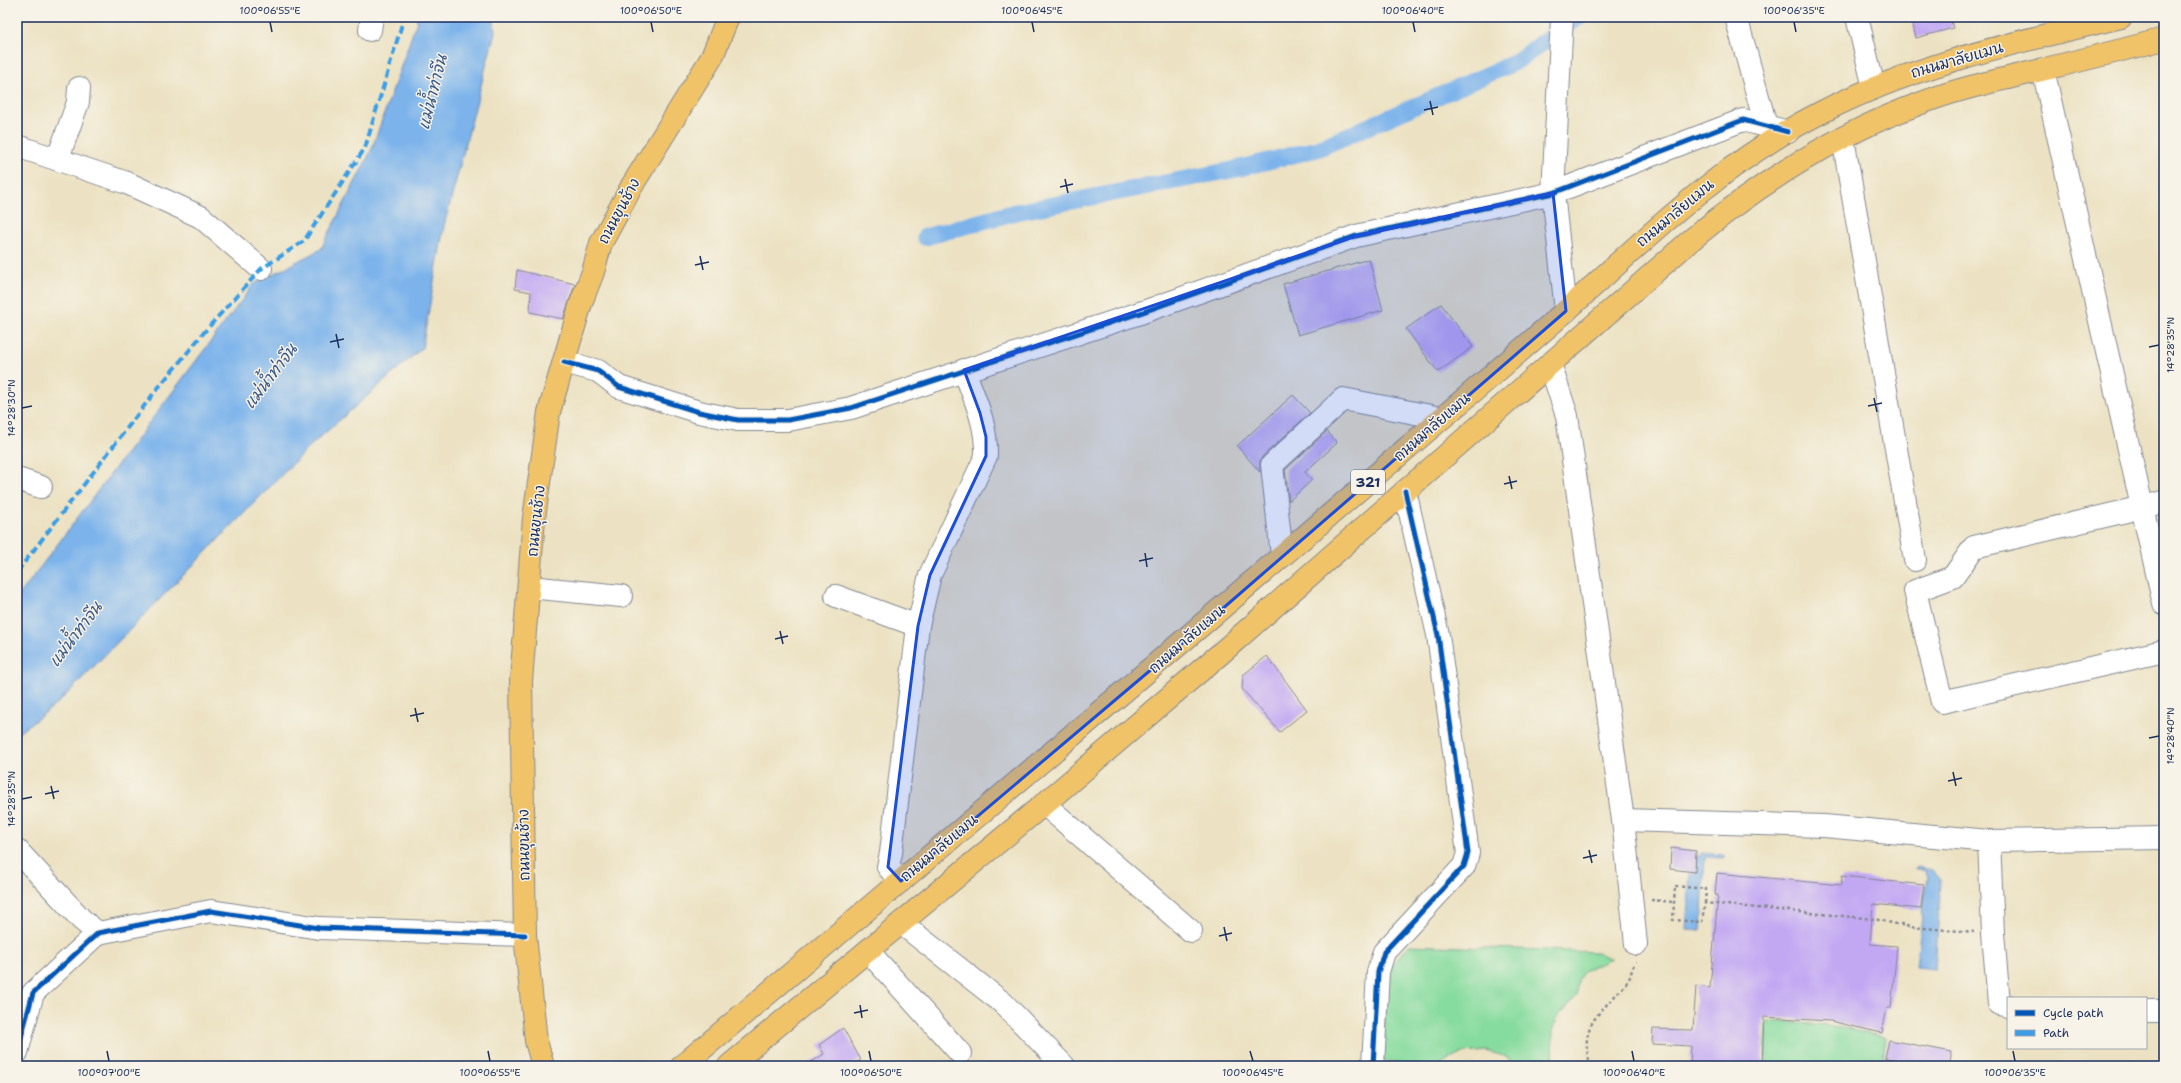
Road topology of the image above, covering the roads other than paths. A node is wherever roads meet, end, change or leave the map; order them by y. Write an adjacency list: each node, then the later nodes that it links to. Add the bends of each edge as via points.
1 (728, 17): 19 (main road, ถนนขุนช้าง, via 712,57 633,184 600,243)
2 (1736, 17): 10 (street)
3 (1857, 17): 9 (street)
4 (2121, 17): 9 (main road, ถนนมาลัยแมน / 321, via 1967,54)
5 (1562, 20): 15 (street)
6 (2164, 40): 7 (main road, ถนนมาลัยแมน / 321)
7 (2044, 69): 12 (main road, ถนนมาลัยแมน / 321, via 1925,101 1873,122); 27 (street)
8 (79, 88): 14 (street, via 78,102)
9 (1874, 88): 11 (main road, ถนนมาลัยแมน / 321, via 1819,113)
10 (1766, 126): 11 (street); 15 (street, via 1743,120)
11 (1788, 132): 17 (main road, ถนนมาลัยแมน / 321, via 1706,185 1670,214)
12 (1843, 138): 20 (main road, ถนนมาลัยแมน / 321, via 1759,187 1725,211); 29 (street)
13 (17, 146): 14 (street)
14 (58, 158): 16 (street, via 127,183 200,217)
15 (1553, 193): 17 (street); 21 (street, via 1356,236 1143,312)
16 (261, 269)
17 (1566, 311): 18 (main road, ถนนมาลัยแมน / 321)
18 (1531, 340): 20 (main road); 22 (main road, ถนนมาลัยแมน / 321)
19 (564, 362): 21 (street, via 598,371 619,387 699,412 738,420 788,420 851,408); 30 (main road, ถนนขุนช้าง, via 549,412 534,518)
20 (1550, 364): 25 (main road, ถนนมาลัยแมน / 321); 39 (street, via 1567,416)
21 (964, 370): 34 (street, via 980,413 986,437 986,456 930,575)
22 (1441, 418): 28 (main road, ถนนมาลัยแมน / 321); 28 (street, via 1342,399 1272,465)
23 (17, 479): 24 (street)
24 (41, 487)
25 (1405, 491): 37 (main road, ถนนมาลัยแมน / 321); 59 (street, via 1438,635 1468,852 1464,866 1384,952 1378,972)
26 (2164, 502): 27 (street)
27 (2142, 507): 33 (street); 36 (street, via 1974,548 1953,577 1914,591 1942,702)
28 (1282, 556): 35 (main road, ถนนมาลัยแมน / 321)
29 (1915, 560)
30 (529, 586): 31 (street); 47 (main road, ถนนขุนช้าง, via 521,681)
31 (621, 596)
32 (836, 596): 34 (street)
33 (2164, 604)
34 (918, 626): 43 (street, via 888,867)
35 (1198, 630): 37 (main road); 43 (main road, ถนนมาลัยแมน / 321)
36 (2164, 651)
37 (1220, 654): 38 (main road, ถนนมาลัยแมน / 321)
38 (1044, 804): 44 (main road, ถนนมาลัยแมน / 321); 45 (street)
39 (1623, 820): 41 (street, via 1824,826); 49 (street)
40 (2164, 838): 41 (street)
41 (1989, 841): 50 (street, via 1992,933 1999,1004)
42 (17, 850): 46 (street, via 82,920)
43 (901, 881): 56 (main road, ถนนมาลัยแมน / 321)
44 (901, 923): 48 (main road, ถนนมาลัยแมน / 321); 58 (street, via 1003,1003)
45 (1191, 931)
46 (98, 933): 47 (street, via 211,911 319,928); 53 (street, via 33,993)
47 (525, 935): 55 (main road, ถนนขุนช้าง, via 536,1041)
48 (868, 951): 54 (street); 57 (main road, ถนนมาลัยแมน / 321)
49 (1635, 954)
50 (2007, 1006)
51 (2147, 1011): 52 (street)
52 (2164, 1011)
53 (17, 1052)
54 (960, 1054)
55 (543, 1066)
56 (682, 1066)
57 (729, 1066)
58 (1064, 1066)
59 (1373, 1066)

